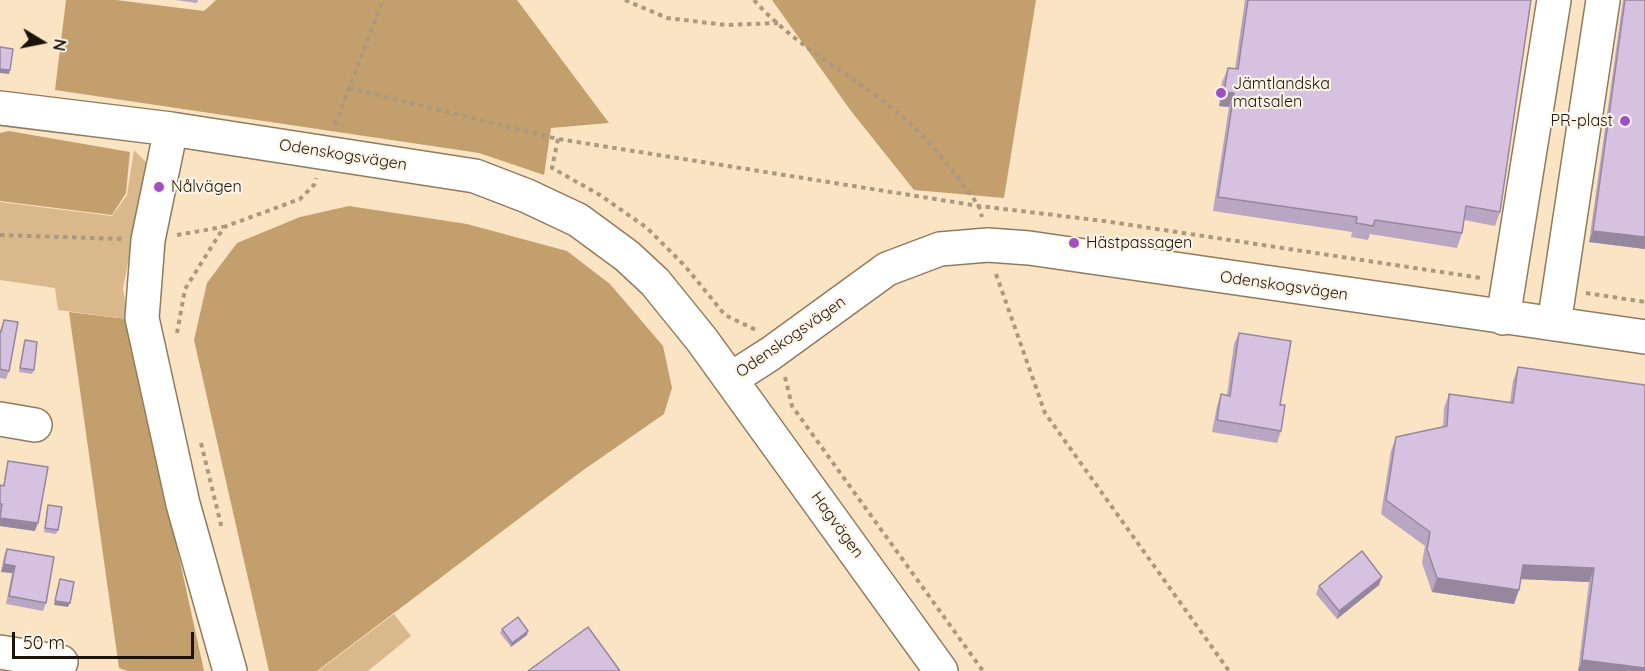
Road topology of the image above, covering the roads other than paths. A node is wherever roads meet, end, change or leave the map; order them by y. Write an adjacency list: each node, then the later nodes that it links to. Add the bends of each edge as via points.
1 (1554, 0): 5 (street)
2 (1603, 0): 6 (street)
3 (0, 108): 4 (street, Odenskogsvägen)
4 (171, 129): 8 (street, Odenskogsvägen, via 475,176 527,196 578,220 627,256 655,282); 13 (street, via 148,240 142,318 183,504)
5 (1503, 318): 6 (street, Odenskogsvägen); 8 (street, Odenskogsvägen, via 988,245 940,249 886,269)
6 (1554, 324): 7 (street, Odenskogsvägen)
7 (1645, 337)
8 (731, 379): 14 (street, Hagvägen)
9 (0, 419): 10 (street)
10 (35, 425)
11 (0, 652): 12 (street)
12 (61, 662)
13 (230, 671)
14 (941, 671)

